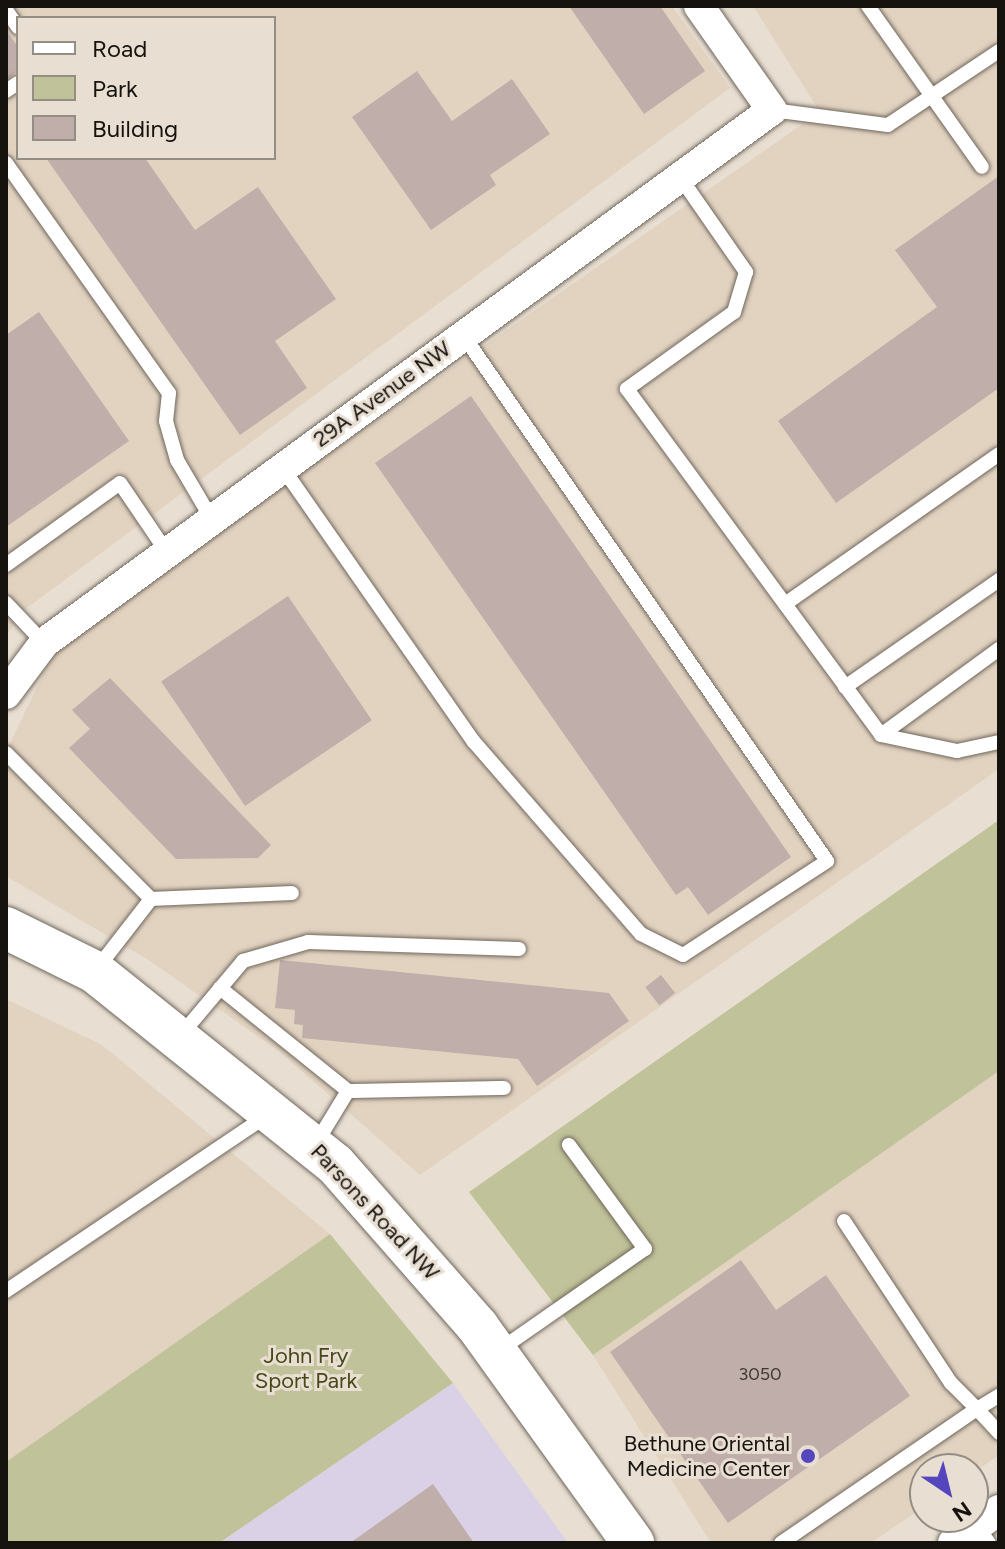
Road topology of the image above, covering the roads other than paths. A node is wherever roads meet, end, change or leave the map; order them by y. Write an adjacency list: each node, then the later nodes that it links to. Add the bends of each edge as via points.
1 (699, 6): 5 (street)
2 (871, 7): 4 (lane)
3 (999, 51): 4 (lane)
4 (934, 97): 5 (lane, via 888,125); 7 (lane)
5 (772, 110): 8 (street, 29A Avenue NW)
6 (6, 163): 12 (lane, via 169,393 166,421 177,460)
7 (982, 167)
8 (680, 177): 9 (street, 29A Avenue NW); 17 (lane, via 746,272 734,312 627,389)
9 (463, 335): 11 (street, 29A Avenue NW); 11 (lane, via 827,861 683,955 641,934 474,742)
10 (999, 454): 17 (lane)
11 (282, 467): 12 (street, 29A Avenue NW)
12 (211, 518): 13 (street, 29A Avenue NW)
13 (166, 551): 14 (lane, via 120,483); 18 (street, 29A Avenue NW)
14 (6, 565)
15 (999, 580): 20 (lane)
16 (6, 603): 18 (lane)
17 (785, 604): 20 (lane)
18 (44, 643): 21 (street, 29A Avenue NW)
19 (999, 649): 22 (lane)
20 (845, 687): 22 (lane)
21 (6, 694)
22 (881, 735): 23 (lane, via 957,751)
23 (999, 742)
24 (6, 753): 26 (lane)
25 (292, 893): 26 (lane)
26 (151, 899): 29 (lane)
27 (6, 928): 29 (main road, Parsons Road NW)
28 (519, 949): 30 (lane, via 308,942 243,961)
29 (95, 972): 31 (main road, Parsons Road NW)
30 (220, 988): 31 (lane); 33 (lane)
31 (179, 1037): 34 (main road, Parsons Road NW)
32 (504, 1088): 33 (lane)
33 (348, 1091): 36 (lane)
34 (273, 1111): 36 (main road, Parsons Road NW); 38 (lane)
35 (569, 1145): 39 (lane, via 645,1249)
36 (314, 1146): 39 (main road, Parsons Road NW, via 384,1216)
37 (844, 1221): 41 (lane, via 951,1383)
38 (6, 1291)
39 (497, 1351): 43 (main road, Parsons Road NW)
40 (999, 1396): 41 (lane)
41 (977, 1409): 42 (lane); 44 (lane)
42 (999, 1433)
43 (633, 1543)
44 (781, 1543)

